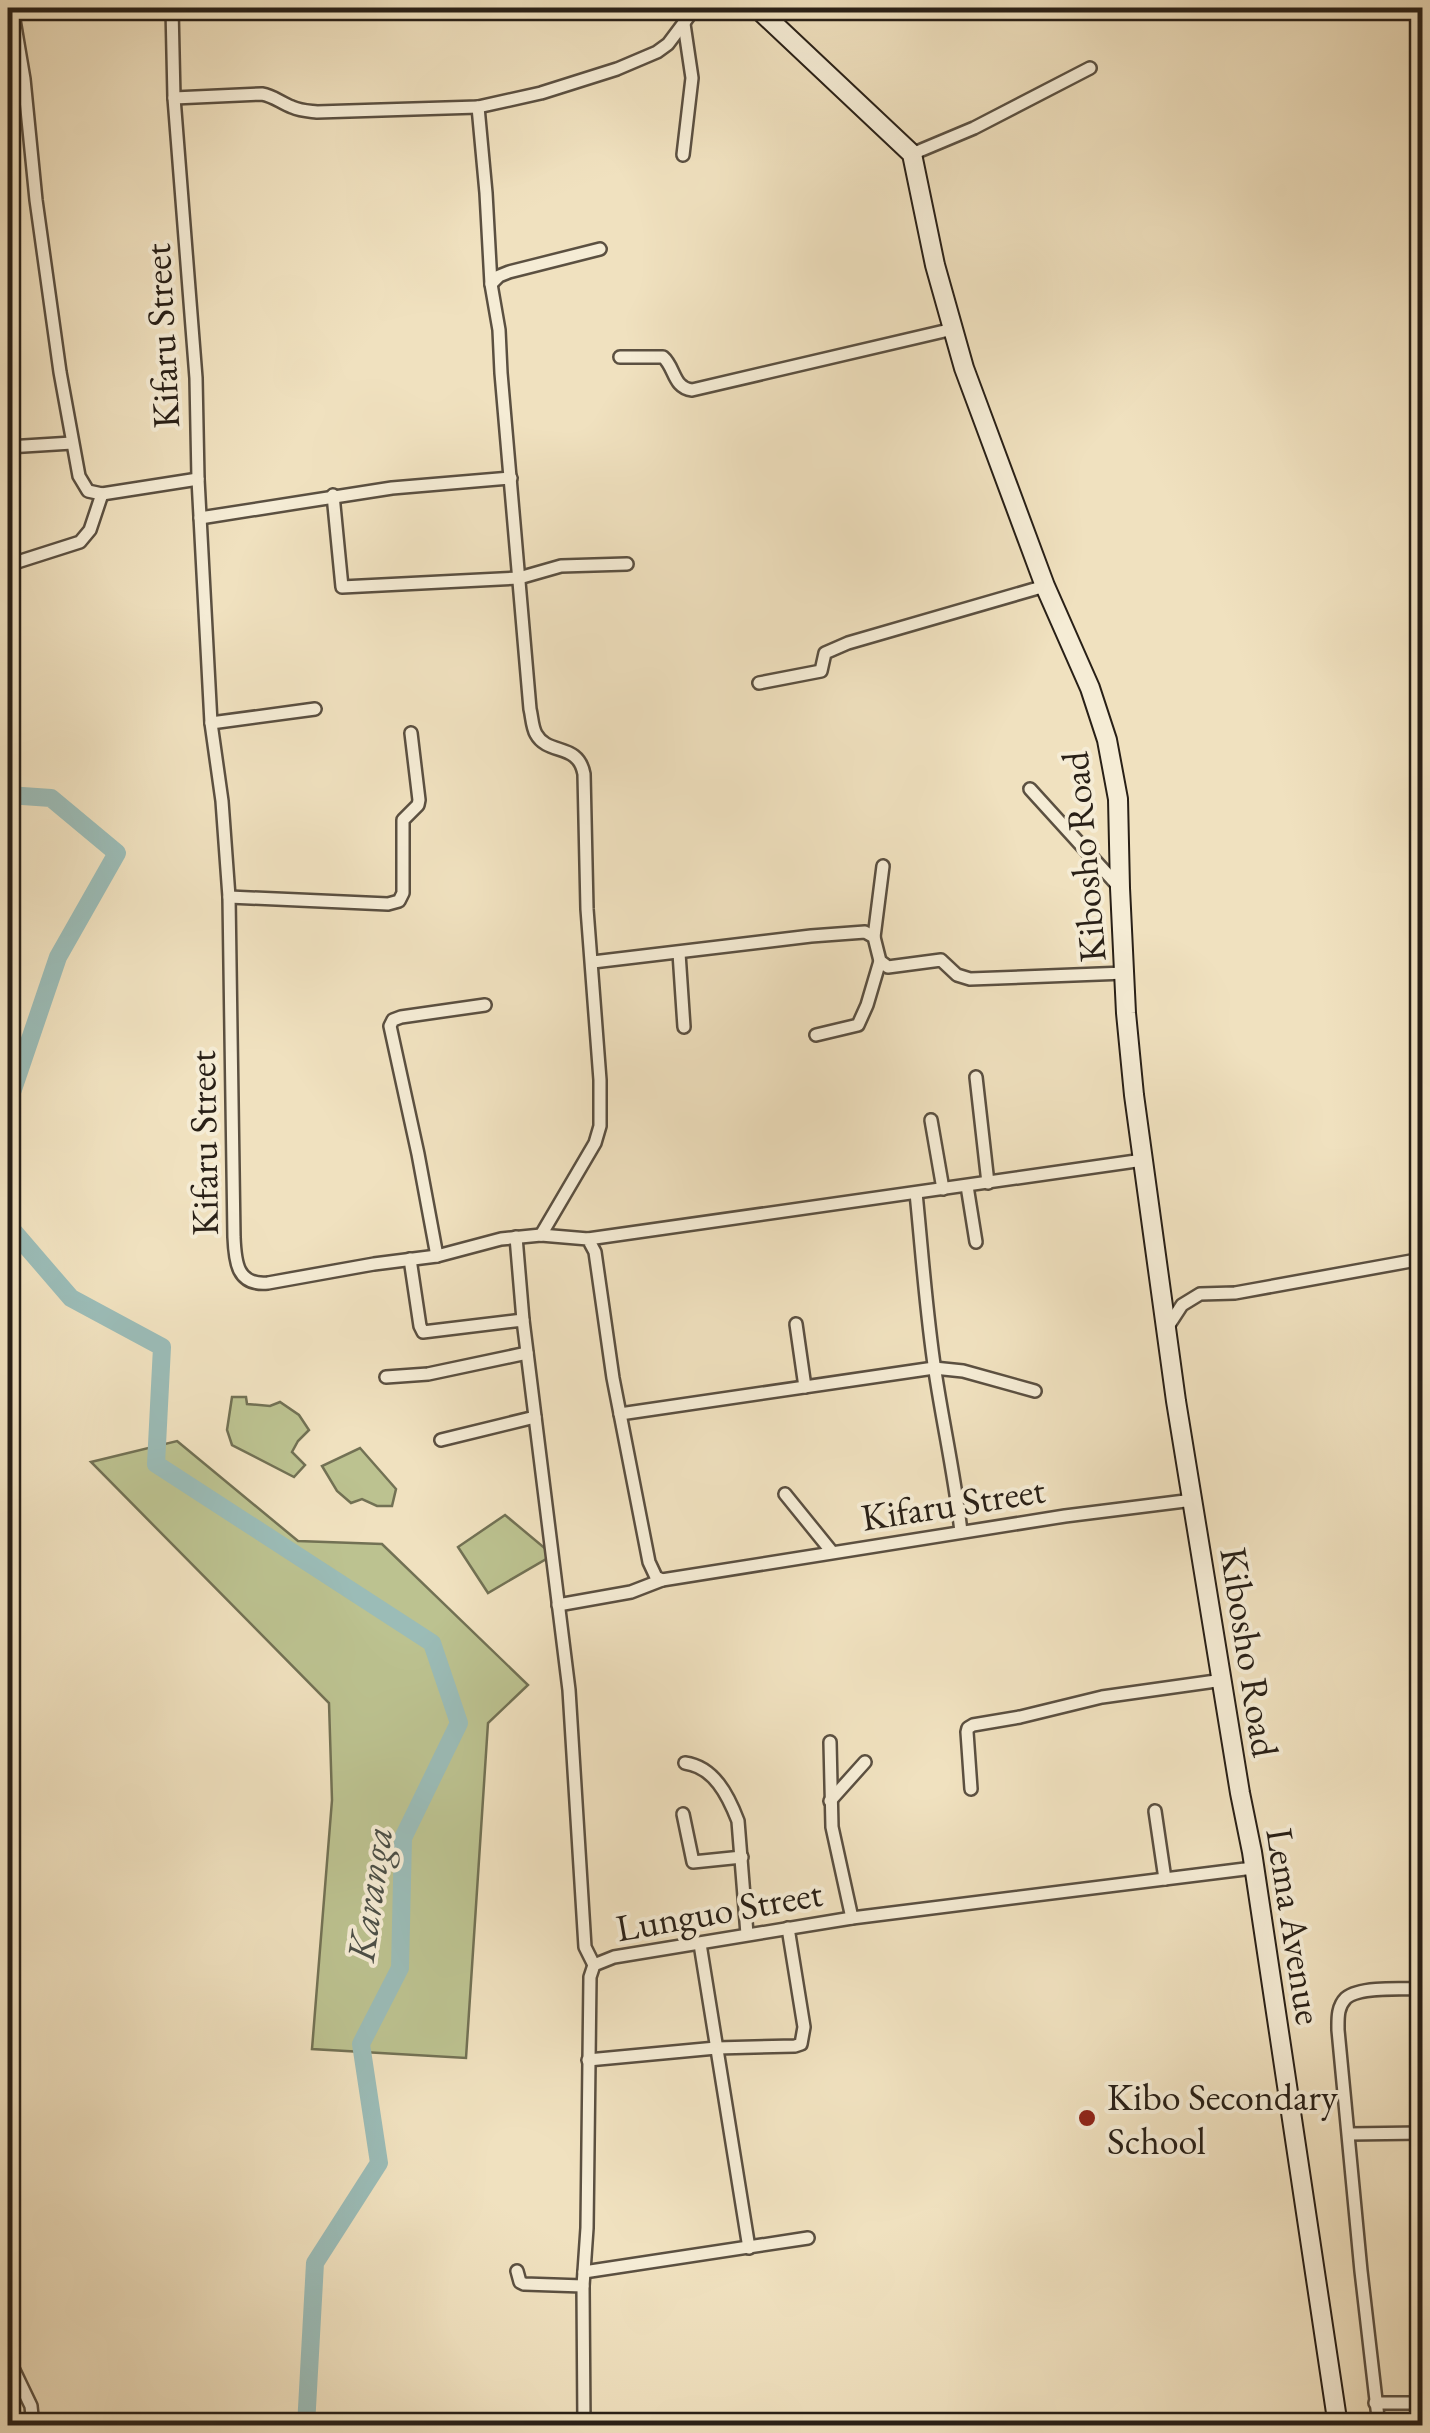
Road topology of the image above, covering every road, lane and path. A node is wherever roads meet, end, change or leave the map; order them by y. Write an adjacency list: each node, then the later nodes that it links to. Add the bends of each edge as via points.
1 (12, 8): 15 (street)
2 (172, 8): 7 (street, Kifaru Street)
3 (695, 8): 5 (street)
4 (758, 8): 9 (main road)
5 (684, 24): 8 (street, via 668,44 617,69); 10 (street, via 692,78)
6 (1090, 68): 9 (street)
7 (174, 98): 8 (street, via 262,94 318,112); 18 (street, Kifaru Street)
8 (478, 107): 12 (street)
9 (912, 154): 13 (main road, Kibosho Road)
10 (684, 155)
11 (600, 249): 12 (street, via 509,272)
12 (491, 284): 17 (street)
13 (953, 328): 14 (street, via 692,390 680,385 666,359); 25 (main road, Kibosho Road)
14 (620, 358)
15 (72, 443): 16 (street); 19 (street, via 84,488)
16 (8, 447)
17 (511, 478): 20 (street); 24 (street)
18 (198, 479): 19 (street); 21 (street, Kifaru Street)
19 (102, 494): 23 (street, via 80,542)
20 (333, 496): 21 (street); 24 (street, via 342,587)
21 (200, 518): 28 (street, Kifaru Street)
22 (627, 564): 24 (street, via 561,566)
23 (8, 565)
24 (519, 578): 37 (street, via 536,734 583,766)
25 (1045, 586): 26 (street, via 848,643 825,653 821,671); 32 (main road, Kibosho Road, via 1107,740 1118,799)
26 (760, 684)
27 (315, 710): 28 (street)
28 (210, 723): 33 (street, Kifaru Street)
29 (411, 733): 33 (street, via 419,800 404,820 399,901)
30 (1030, 790): 32 (street)
31 (884, 866): 34 (street)
32 (1120, 888): 38 (main road, Kibosho Road)
33 (229, 897): 54 (street, Kifaru Street, via 234,1237 243,1276 259,1284)
34 (874, 937): 35 (street, via 854,932); 36 (street)
35 (679, 954): 37 (street); 40 (street)
36 (880, 961): 38 (street, via 892,968 941,960 970,979); 41 (street, via 858,1024)
37 (593, 962): 49 (street, via 598,1134)
38 (1126, 973): 44 (main road, Kibosho Road)
39 (484, 1005): 53 (street, via 401,1017 390,1026)
40 (684, 1026)
41 (816, 1035)
42 (976, 1077): 45 (street)
43 (931, 1120): 47 (street)
44 (1143, 1160): 45 (street, Kifaru Street); 58 (main road, Kibosho Road)
45 (988, 1183): 46 (street, Kifaru Street)
46 (967, 1186): 47 (street, Kifaru Street); 52 (street)
47 (943, 1189): 48 (street, Kifaru Street)
48 (916, 1194): 51 (street, Kifaru Street); 60 (street)
49 (541, 1235): 50 (street, Kifaru Street); 51 (street, Kifaru Street)
50 (516, 1238): 53 (street, Kifaru Street); 56 (street)
51 (588, 1239): 64 (street)
52 (976, 1242)
53 (437, 1256): 54 (street, Kifaru Street)
54 (410, 1259): 56 (street, via 422,1332)
55 (1422, 1259): 58 (street, via 1247,1292 1200,1294 1182,1305)
56 (522, 1320): 59 (street)
57 (796, 1324): 62 (street)
58 (1167, 1328): 68 (main road, Kibosho Road)
59 (527, 1353): 61 (street); 65 (street)
60 (934, 1368): 62 (street); 63 (street); 69 (street)
61 (386, 1377)
62 (805, 1386): 64 (street)
63 (1034, 1390)
64 (620, 1414): 71 (street, via 650,1562)
65 (534, 1416): 66 (street); 72 (street)
66 (442, 1440)
67 (786, 1494): 70 (street)
68 (1193, 1500): 69 (street, Kifaru Street); 73 (main road, Kibosho Road)
69 (961, 1532): 70 (street, Kifaru Street)
70 (832, 1552): 71 (street, Kifaru Street)
71 (662, 1580): 72 (street, Kifaru Street)
72 (558, 1605): 89 (street, via 585,1947)
73 (1223, 1680): 77 (street, via 1102,1697 968,1728); 78 (main road, Kibosho Road)
74 (830, 1742): 79 (street)
75 (865, 1762): 79 (street)
76 (685, 1763): 82 (street, via 702,1767 731,1804)
77 (972, 1788)
78 (1240, 1793): 83 (main road, Lema Avenue)
79 (830, 1800): 85 (street)
80 (1156, 1811): 84 (street)
81 (683, 1814): 82 (street, via 692,1862)
82 (742, 1857): 87 (street)
83 (1254, 1868): 84 (street, Lunguo Street); 105 (main road, Lema Avenue)
84 (1166, 1878): 85 (street, Lunguo Street)
85 (852, 1918): 86 (street, Lunguo Street)
86 (788, 1928): 87 (street, Lunguo Street); 91 (street, via 801,2044)
87 (746, 1934): 88 (street, Lunguo Street)
88 (700, 1944): 89 (street, Lunguo Street); 91 (street)
89 (594, 1965): 92 (street, Lunguo Street)
90 (1422, 1989): 93 (street, via 1360,1992 1342,2002 1338,2030)
91 (716, 2048): 92 (street); 96 (street)
92 (588, 2060): 98 (street, Lunguo Street)
93 (1349, 2134): 94 (street); 101 (street)
94 (1422, 2134)
95 (808, 2238): 96 (street)
96 (749, 2248): 98 (street)
97 (516, 2271): 99 (street, via 529,2286)
98 (584, 2272): 99 (street, Lunguo Street)
99 (583, 2286): 104 (street, Lunguo Street)
100 (8, 2358): 103 (street, via 31,2406)
101 (1375, 2403): 102 (street); 106 (street)
102 (1422, 2403)
103 (33, 2426)
104 (584, 2426)
105 (1338, 2426)
106 (1379, 2426)

